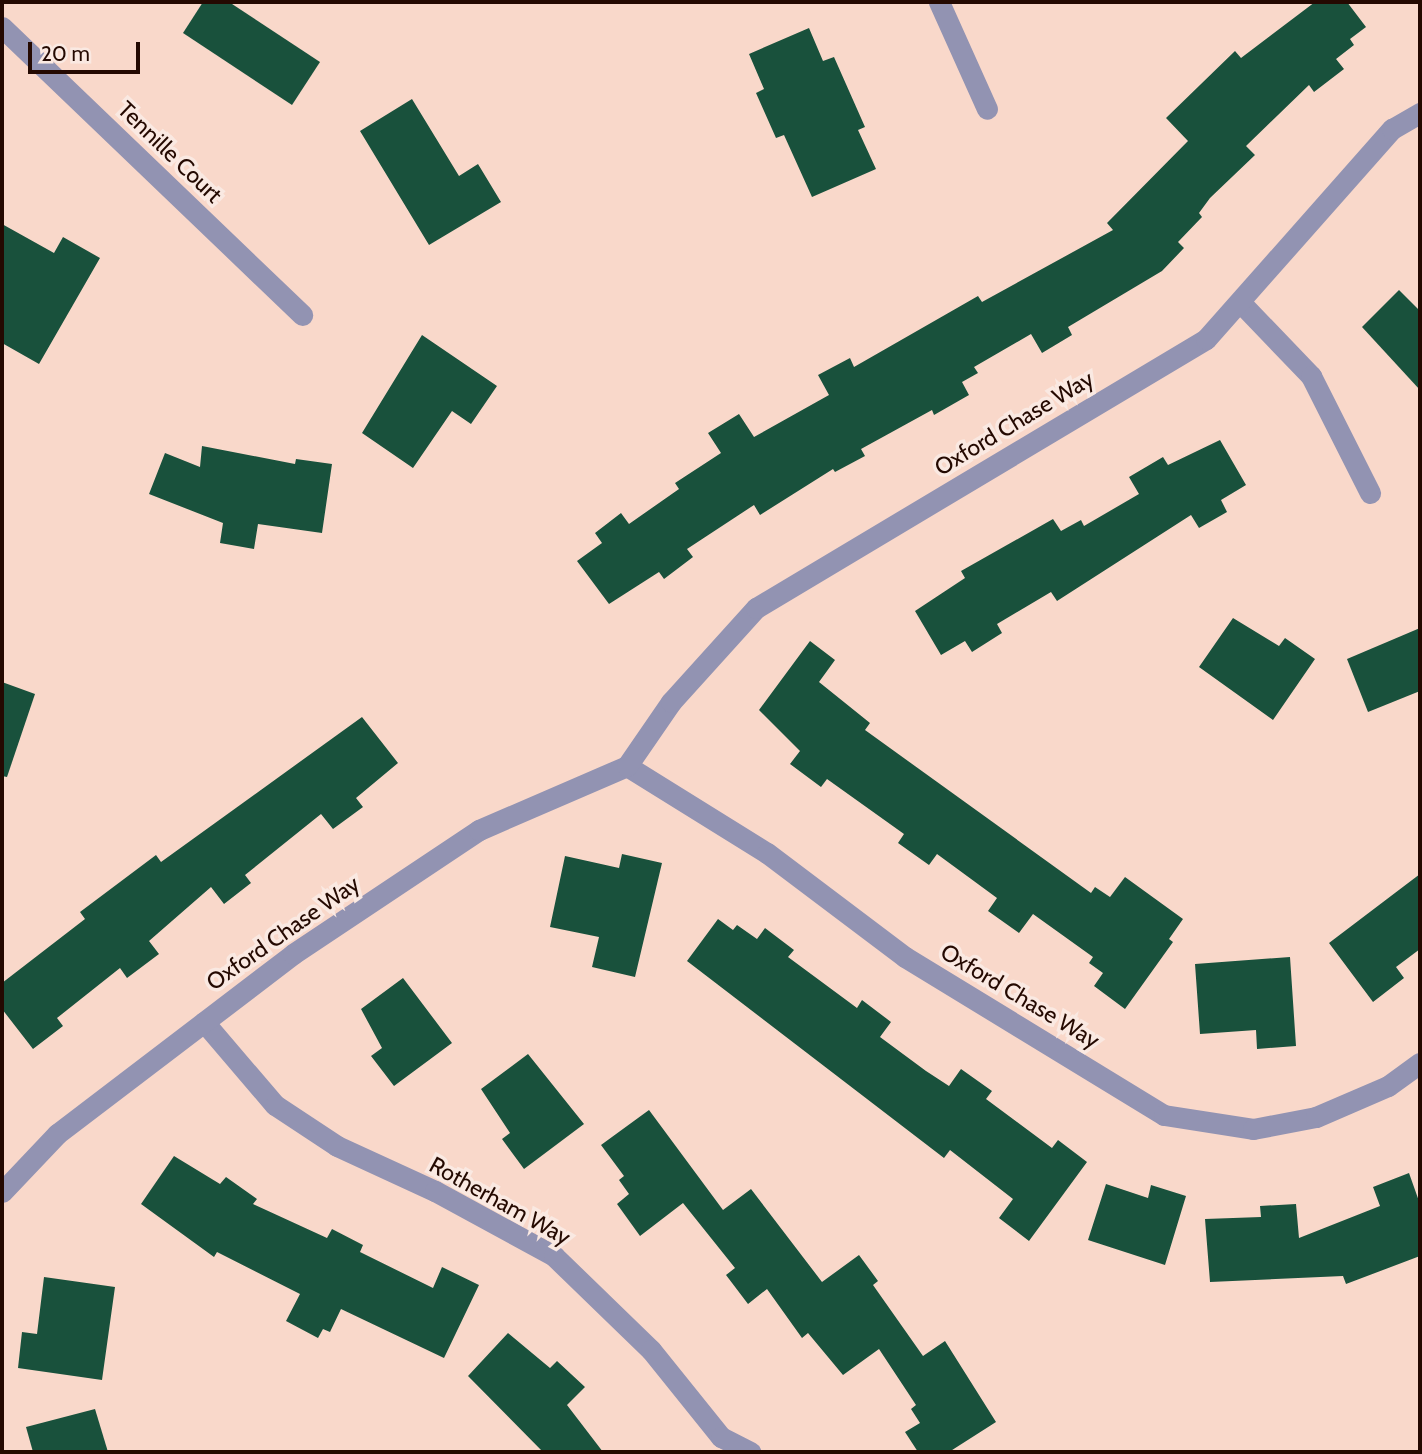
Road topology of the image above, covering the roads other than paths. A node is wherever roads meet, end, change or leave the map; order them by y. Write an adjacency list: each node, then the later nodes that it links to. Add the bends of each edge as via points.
1 (939, 2): 3 (street)
2 (2, 27): 6 (street, Tennille Court)
3 (987, 109)
4 (1420, 113): 5 (street, Oxford Chase Way, via 1392,129)
5 (1241, 303): 7 (street, via 1311,376); 8 (street, Oxford Chase Way, via 1206,339 756,608 671,702)
6 (302, 315)
7 (1370, 493)
8 (627, 766): 9 (street, Oxford Chase Way, via 479,830 293,954); 10 (street, Oxford Chase Way, via 767,853 905,957 1164,1115 1253,1129 1316,1117 1388,1086)
9 (204, 1021): 11 (street, Oxford Chase Way, via 57,1134); 12 (street, Rotherham Way, via 275,1105 337,1146 435,1191 554,1256 651,1350 722,1437)
10 (1420, 1063)
11 (2, 1192)
12 (750, 1452)

